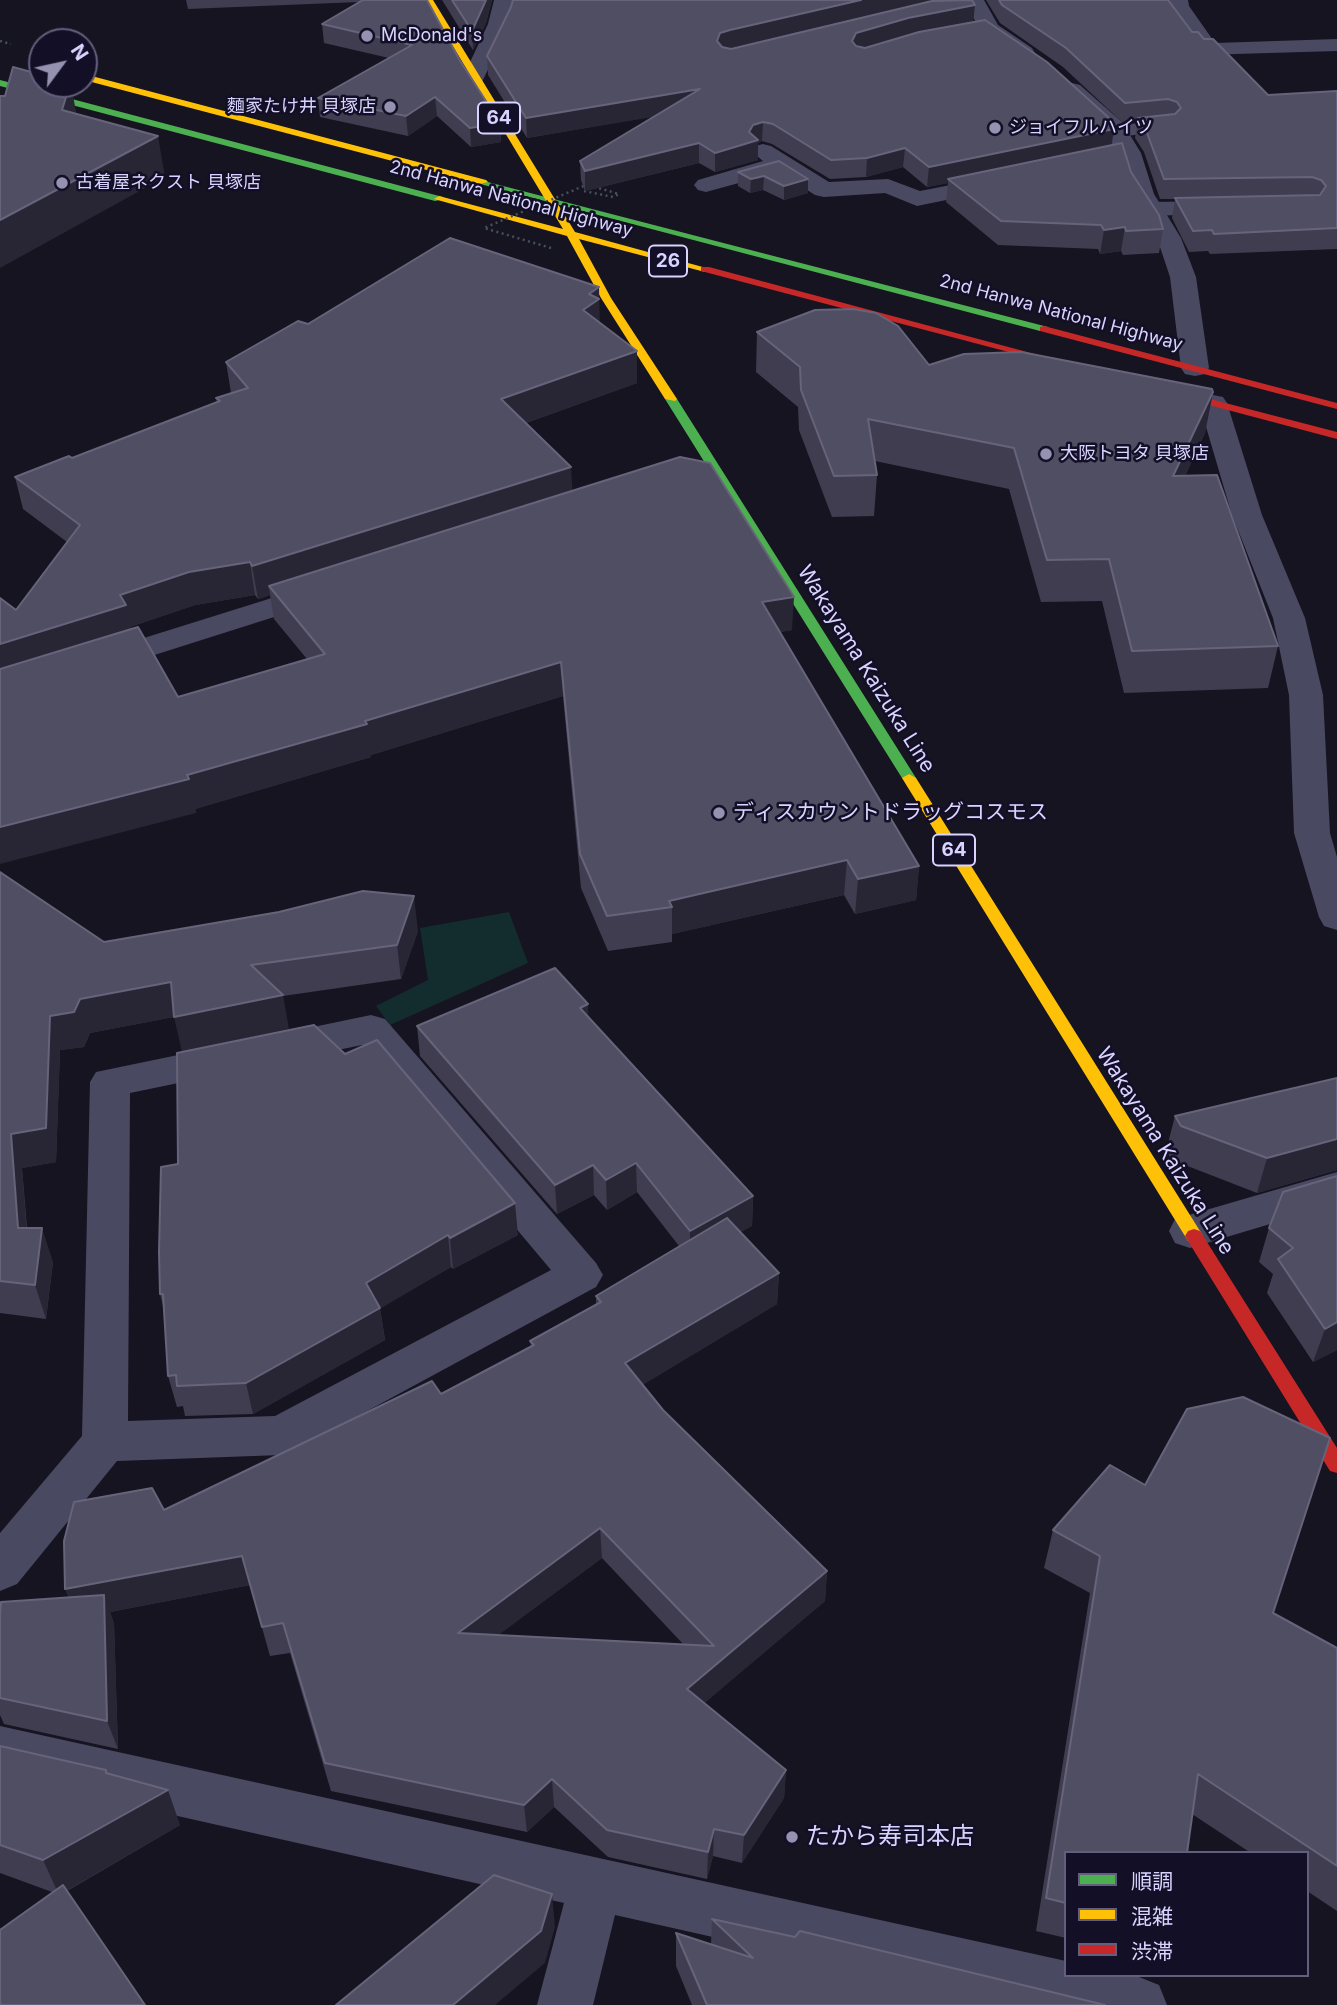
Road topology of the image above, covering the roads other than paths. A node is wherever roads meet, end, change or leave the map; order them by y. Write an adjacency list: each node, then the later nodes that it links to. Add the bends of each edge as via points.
1 (429, 0): 6 (main road, Wakayama Kaizuka Line / 64)
2 (504, 0): 6 (street, via 499,24)
3 (1178, 0): 5 (street, via 1209,50)
4 (973, 16): 10 (street, via 1049,71)
5 (1337, 45)
6 (474, 76): 15 (main road, Wakayama Kaizuka Line / 64)
7 (98, 81): 15 (main road, 2nd Hanwa National Highway / 26)
8 (0, 83): 18 (main road, 2nd Hanwa National Highway / 26)
9 (1165, 127): 10 (lane)
10 (1116, 131): 11 (street)
11 (1129, 153): 12 (street); 17 (street)
12 (1104, 161)
13 (1025, 178): 14 (street, via 917,199 888,186 824,190 773,157)
14 (706, 185)
15 (548, 198): 18 (main road, Wakayama Kaizuka Line / 64); 19 (main road, 2nd Hanwa National Highway / 26)
16 (1243, 208): 17 (lane)
17 (1151, 209): 19 (street, via 1169,239 1183,277)
18 (572, 235): 20 (main road, 2nd Hanwa National Highway / 26); 29 (main road, Wakayama Kaizuka Line / 64, via 702,470)
19 (1195, 368): 23 (main road, 2nd Hanwa National Highway / 26)
20 (1094, 371)
21 (1147, 385): 22 (main road)
22 (1213, 403): 24 (main road); 27 (street, via 1247,514 1289,618 1306,695 1312,833)
23 (1337, 406)
24 (1337, 436)
25 (346, 584): 26 (street)
26 (0, 694)
27 (1337, 917)
28 (1337, 1188): 29 (street)
29 (1190, 1231): 31 (main road, Wakayama Kaizuka Line / 64)
30 (105, 1442): 30 (street, via 110,1082 371,1029 581,1275 281,1435); 32 (street)
31 (1337, 1465)
32 (0, 1569)
33 (0, 1751): 34 (street)
34 (596, 1884): 35 (street); 36 (street)
35 (565, 2005)
36 (1139, 2005)

